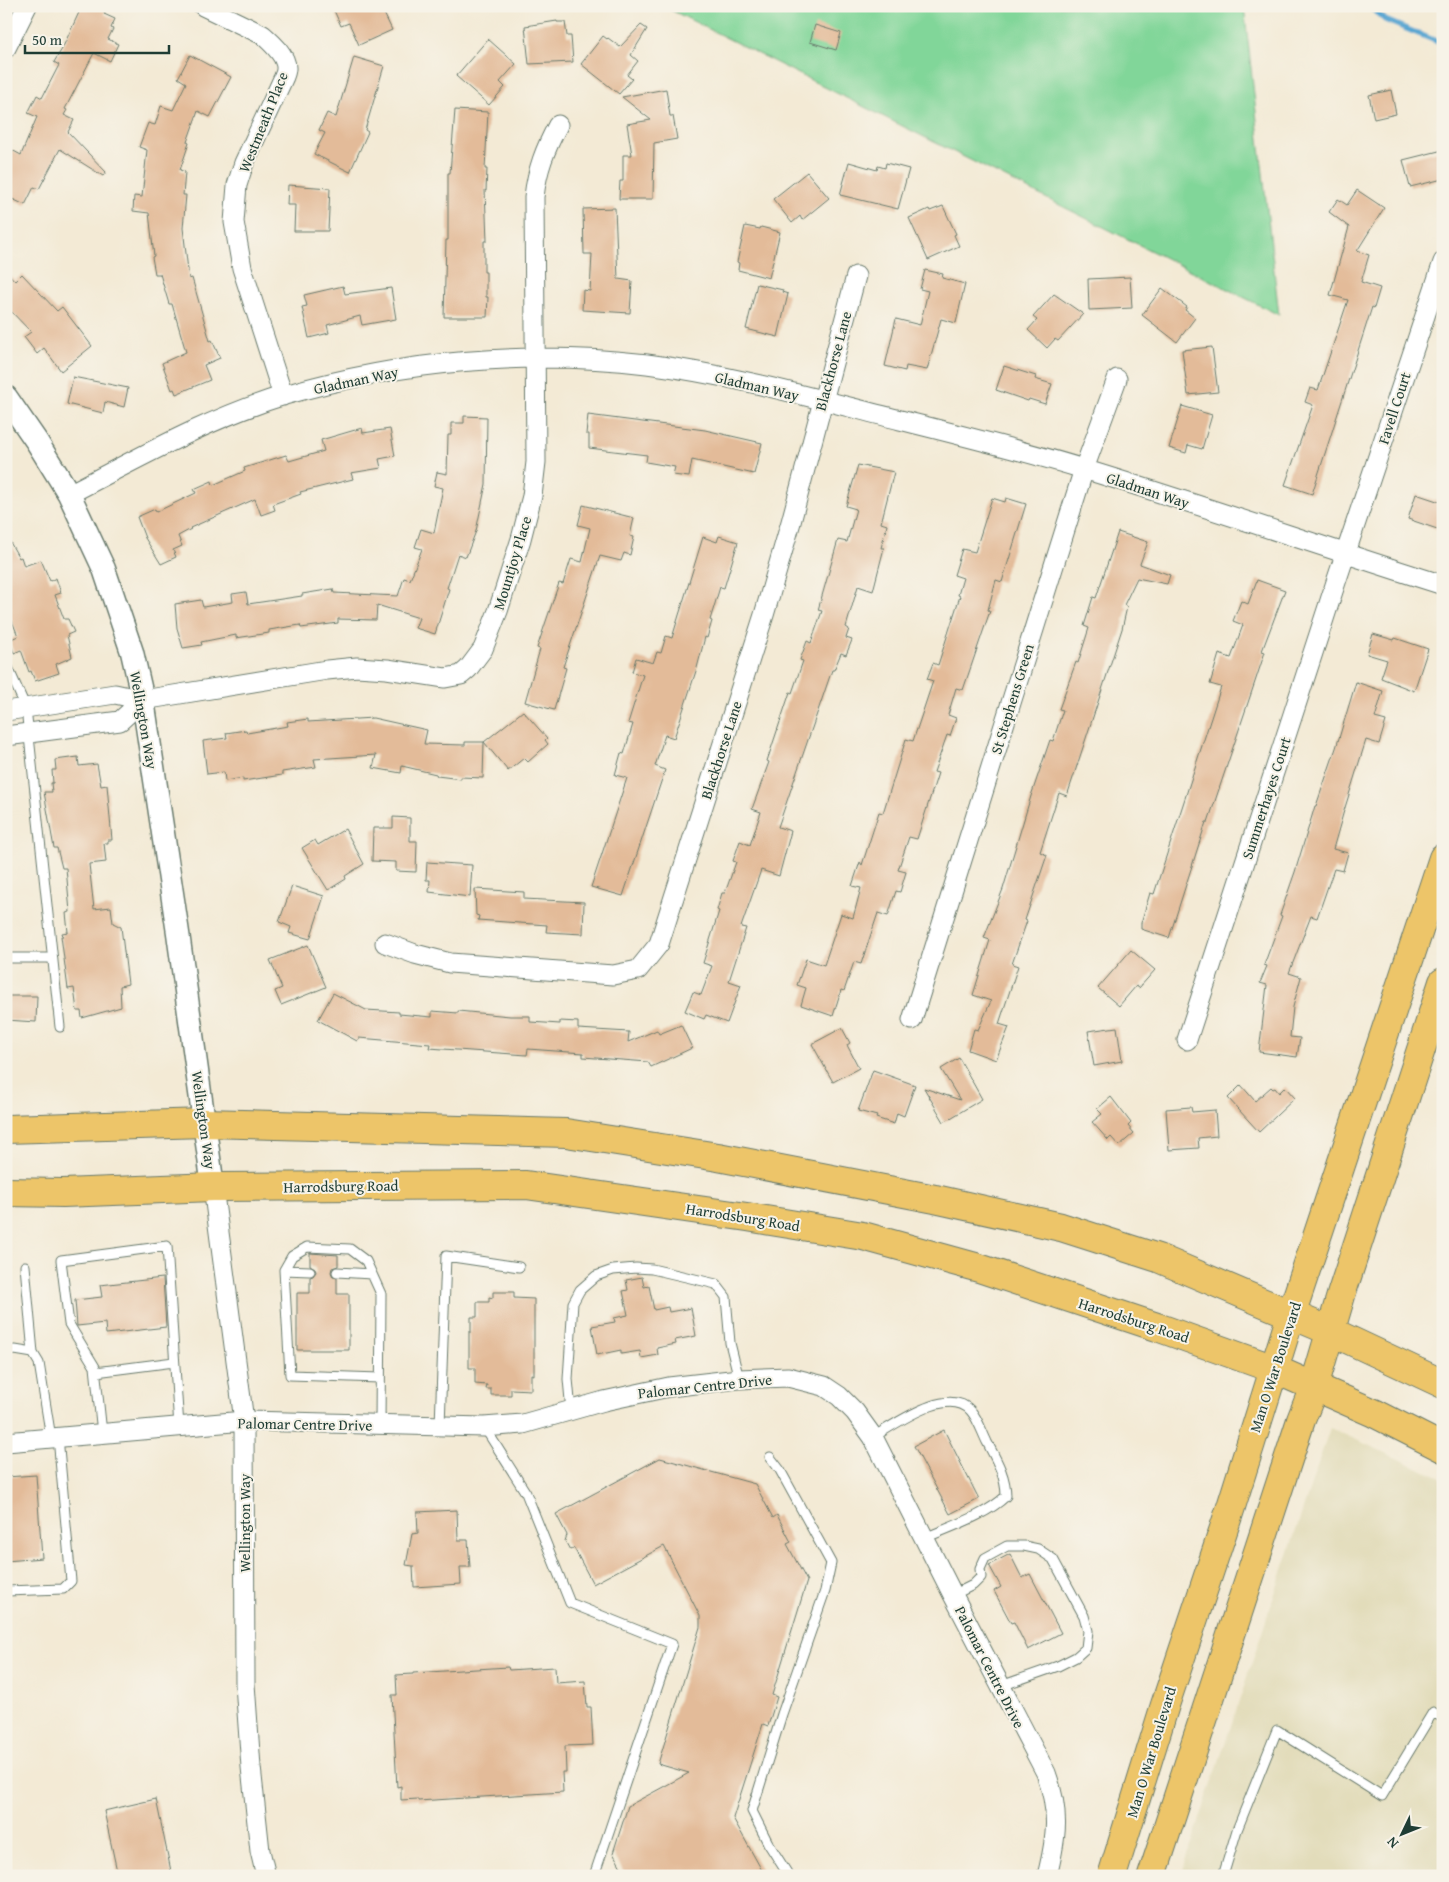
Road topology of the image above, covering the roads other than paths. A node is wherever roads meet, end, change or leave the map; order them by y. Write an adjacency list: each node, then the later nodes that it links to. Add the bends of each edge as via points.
1 (27, 6): 3 (street)
2 (203, 6): 9 (street, Westmeath Place, via 263,35 284,58 286,69 282,81 237,185 234,222 242,268)
3 (6, 48)
4 (558, 125): 7 (street, Mountjoy Place, via 547,144 536,177 534,197)
5 (1443, 262): 14 (street, Favell Court)
6 (856, 276): 11 (street, Blackhorse Lane)
7 (536, 358): 9 (street, Gladman Way, via 394,370); 11 (street, Gladman Way, via 656,366 727,378); 17 (street, Mountjoy Place, via 536,462 532,496 495,619 483,649 468,670 445,678 357,667)
8 (1117, 379): 12 (street, St Stephens Green)
9 (283, 396): 13 (street, Gladman Way, via 191,431)
10 (6, 397): 13 (street, Wellington Way)
11 (822, 401): 12 (street, Gladman Way); 23 (street, Blackhorse Lane, via 764,614 659,944 647,960 638,970 613,975 450,963)
12 (1084, 469): 14 (street, Gladman Way); 27 (street, St Stephens Green)
13 (69, 494): 17 (street, Wellington Way, via 107,577 132,652)
14 (1345, 555): 15 (street, Gladman Way); 29 (street, Summerhayes Court)
15 (1443, 586)
16 (6, 663): 18 (lane)
17 (143, 700): 18 (street, via 115,694); 20 (street, via 120,722); 30 (street, Wellington Way)
18 (26, 708): 19 (street); 20 (lane)
19 (6, 711)
20 (28, 734): 21 (street); 25 (lane)
21 (6, 736)
22 (1443, 858): 40 (main road, Man O War Boulevard)
23 (385, 943)
24 (6, 958): 25 (lane)
25 (52, 958): 28 (lane)
26 (1443, 982): 41 (main road)
27 (912, 1020)
28 (60, 1027)
29 (1187, 1040)
30 (205, 1123): 31 (main road); 32 (street, Wellington Way); 40 (main road, via 566,1133 718,1157 1061,1227 1158,1258)
31 (6, 1129)
32 (213, 1187): 33 (main road, Harrodsburg Road); 45 (main road, Harrodsburg Road, via 526,1185 863,1236 978,1268); 52 (street, Wellington Way)
33 (6, 1192)
34 (25, 1266): 43 (lane)
35 (520, 1266): 54 (lane, via 446,1256)
36 (284, 1270): 37 (lane); 39 (lane, via 292,1256 307,1247 350,1249 366,1261); 47 (lane, via 290,1375)
37 (310, 1271)
38 (338, 1272): 39 (lane)
39 (372, 1274): 47 (lane, via 381,1294)
40 (1291, 1315): 41 (main road); 45 (main road, Man O War Boulevard)
41 (1330, 1331): 49 (main road); 50 (main road)
42 (6, 1351): 43 (lane)
43 (33, 1353): 59 (lane, via 39,1363)
44 (174, 1362): 46 (lane); 46 (lane, via 166,1246 61,1260 70,1324); 55 (lane)
45 (1274, 1369): 50 (main road, Harrodsburg Road); 72 (main road, Man O War Boulevard)
46 (95, 1370): 57 (lane)
47 (380, 1378): 53 (lane)
48 (739, 1380): 51 (street, Palomar Centre Drive, via 640,1392); 51 (lane, via 730,1343 726,1297 716,1284 652,1269 613,1270 596,1276 580,1290 573,1303 568,1379); 58 (street, Palomar Centre Drive, via 788,1377 824,1386 855,1412)
49 (1443, 1384)
50 (1314, 1387): 61 (main road, Harrodsburg Road); 73 (main road)
51 (571, 1411): 56 (street, Palomar Centre Drive, via 523,1424)
52 (244, 1421): 53 (street, Palomar Centre Drive); 55 (street, Palomar Centre Drive); 68 (street, Wellington Way, via 245,1684 250,1767)
53 (380, 1424): 54 (street, Palomar Centre Drive)
54 (440, 1426): 56 (street, Palomar Centre Drive)
55 (178, 1427): 57 (street, Palomar Centre Drive)
56 (484, 1427): 69 (lane, via 526,1493 570,1603 672,1644)
57 (102, 1433): 59 (street, Palomar Centre Drive)
58 (873, 1437): 63 (street, Palomar Centre Drive); 63 (lane, via 922,1409 941,1402 957,1402 970,1410 999,1464 1006,1484 1006,1496 987,1510)
59 (54, 1438): 60 (street, Palomar Centre Drive); 64 (lane, via 71,1581 62,1589)
60 (6, 1442)
61 (1443, 1448)
62 (770, 1457): 70 (lane, via 831,1563 752,1811)
63 (925, 1538): 65 (street, Palomar Centre Drive)
64 (6, 1591)
65 (953, 1595): 66 (street, Palomar Centre Drive); 66 (lane, via 981,1577 980,1569 985,1558 1007,1546 1024,1546 1038,1549 1053,1560 1084,1616 1088,1631 1086,1648 1076,1657)
66 (1001, 1686): 71 (street, Palomar Centre Drive, via 1052,1791 1057,1827)
67 (1443, 1718): 74 (lane, via 1433,1712 1382,1796 1277,1730 1237,1830)
68 (266, 1876)
69 (594, 1876)
70 (788, 1876)
71 (1047, 1876)
72 (1112, 1876)
73 (1152, 1876)
74 (1223, 1876)

